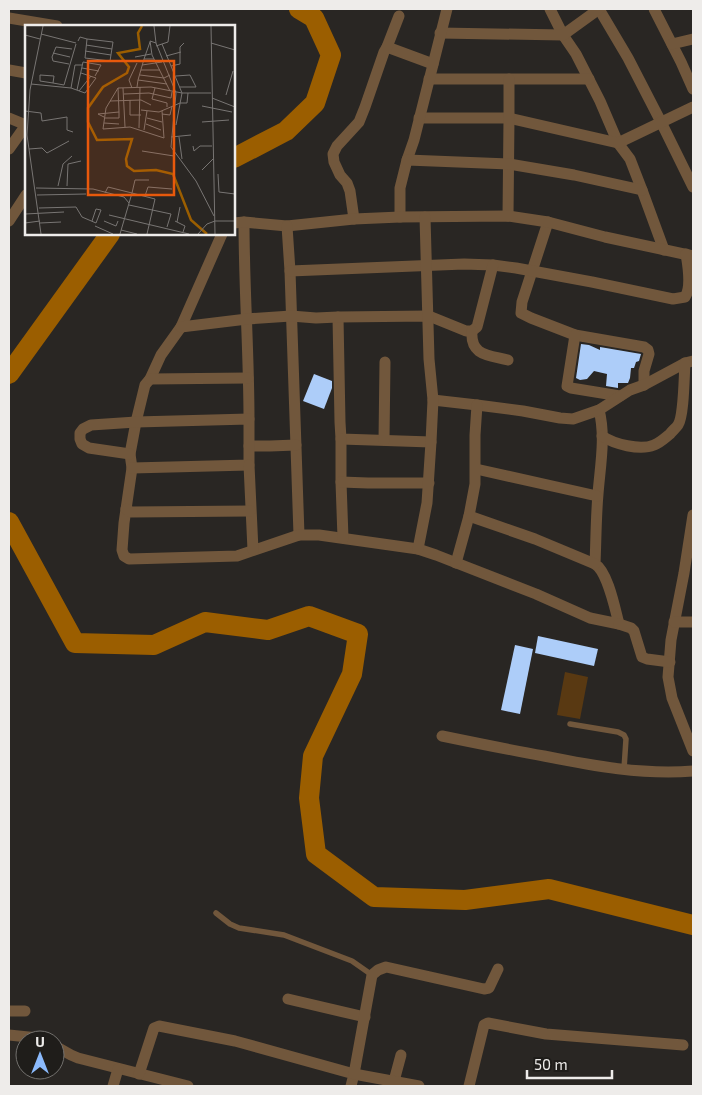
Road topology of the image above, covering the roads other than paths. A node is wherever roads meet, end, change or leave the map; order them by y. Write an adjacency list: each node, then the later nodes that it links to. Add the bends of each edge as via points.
1 (447, 9): 8 (street)
2 (550, 9): 9 (street)
3 (599, 9): 9 (street); 24 (street)
4 (654, 9): 11 (street)
5 (399, 16): 12 (street)
6 (9, 18): 7 (street)
7 (51, 25)
8 (440, 33): 9 (street); 13 (street)
9 (563, 34): 18 (street)
10 (693, 39): 11 (street)
11 (672, 44): 19 (street)
12 (387, 47): 13 (street); 37 (street, via 359,122 333,154 350,191)
13 (433, 64): 16 (street)
14 (9, 70): 15 (street)
15 (25, 73)
16 (429, 79): 17 (street); 22 (street)
17 (509, 79): 18 (street); 23 (street)
18 (589, 79): 27 (street)
19 (693, 89)
20 (693, 107): 24 (street)
21 (9, 118): 25 (street)
22 (419, 118): 23 (street); 29 (street)
23 (510, 118): 27 (street); 30 (street)
24 (662, 122): 27 (street); 31 (street)
25 (25, 125)
26 (25, 126): 28 (street)
27 (618, 143): 32 (street, via 630,159)
28 (9, 149)
29 (407, 160): 30 (street); 35 (street, via 400,188)
30 (508, 164): 32 (street); 34 (street)
31 (693, 187)
32 (642, 190): 43 (street)
33 (25, 197): 38 (street)
34 (508, 216): 36 (street); 40 (street)
35 (400, 217): 36 (street); 37 (street)
36 (425, 217): 45 (street)
37 (354, 219): 41 (street)
38 (9, 221)
39 (239, 222): 41 (street); 52 (street)
40 (548, 222): 43 (street); 48 (street)
41 (287, 226): 47 (street)
42 (222, 235): 53 (street)
43 (664, 250): 44 (street)
44 (689, 255): 48 (street, via 689,290 680,299)
45 (427, 265): 46 (street); 47 (street); 50 (street)
46 (493, 265): 48 (street); 54 (street, via 477,327)
47 (290, 271): 49 (street)
48 (533, 271): 55 (street, via 521,312)
49 (292, 316): 51 (street); 52 (street); 72 (street)
50 (428, 316): 51 (street); 54 (street); 63 (street)
51 (338, 317): 69 (street)
52 (247, 319): 53 (street); 59 (street)
53 (181, 327): 60 (street, via 161,355)
54 (472, 331): 56 (street, via 473,345 477,350)
55 (575, 335): 61 (street, via 644,347 649,354); 62 (street, via 567,386)
56 (508, 360)
57 (384, 362): 70 (street)
58 (689, 362): 61 (street); 68 (street, via 678,426 664,440 646,447 619,444)
59 (248, 378): 60 (street); 66 (street)
60 (150, 379): 67 (street, via 145,385)
61 (644, 385): 62 (street)
62 (620, 396): 65 (street)
63 (433, 400): 64 (street); 71 (street)
64 (477, 405): 65 (street, via 560,418 574,418); 77 (street)
65 (599, 410): 68 (street)
66 (249, 420): 67 (street); 73 (street)
67 (136, 422): 74 (street); 74 (street, via 91,425 80,433 82,444 90,448)
68 (602, 436): 80 (street)
69 (341, 440): 70 (street); 78 (street)
70 (384, 440): 71 (street)
71 (431, 442): 79 (street)
72 (296, 445): 73 (street); 85 (street)
73 (249, 446): 75 (street)
74 (130, 454): 76 (street)
75 (249, 465): 76 (street); 82 (street)
76 (132, 468): 81 (street)
77 (476, 469): 80 (street); 84 (street)
78 (341, 482): 79 (street); 86 (street)
79 (429, 483): 87 (street)
80 (598, 496): 90 (street)
81 (126, 509): 82 (street, via 131,512); 88 (street, via 122,550 129,559 238,556)
82 (250, 511): 88 (street)
83 (693, 515): 91 (street)
84 (470, 516): 89 (street); 90 (street)
85 (299, 535): 86 (street); 88 (street)
86 (343, 538): 87 (street)
87 (418, 549): 89 (street)
88 (253, 550)
89 (456, 563): 93 (street, via 590,618)
90 (595, 564): 93 (street, via 604,577)
91 (674, 622): 92 (street); 94 (street)
92 (693, 622)
93 (619, 624): 94 (street, via 634,631 642,657)
94 (670, 662): 97 (street, via 668,676 672,698)
95 (570, 724): 98 (lane, via 624,735)
96 (442, 736): 98 (street)
97 (693, 751)
98 (624, 769): 99 (street)
99 (693, 771)
100 (216, 913): 102 (lane, via 239,928 284,935 352,961)
101 (498, 969): 102 (street, via 488,988 484,989 386,967)
102 (372, 975): 106 (street)
103 (288, 999): 106 (street)
104 (9, 1011): 105 (street)
105 (25, 1012)
106 (365, 1017): 112 (street)
107 (683, 1045): 119 (street, via 562,1036 488,1023 484,1026)
108 (65, 1051): 110 (street)
109 (401, 1055): 113 (street)
110 (118, 1069): 111 (street); 115 (street)
111 (139, 1074): 112 (street, via 152,1032 159,1026 235,1041); 114 (street)
112 (354, 1074): 113 (street); 117 (street)
113 (394, 1081): 118 (street)
114 (175, 1085): 116 (street)
115 (113, 1086)
116 (188, 1086)
117 (351, 1086)
118 (419, 1086)
119 (469, 1086)

